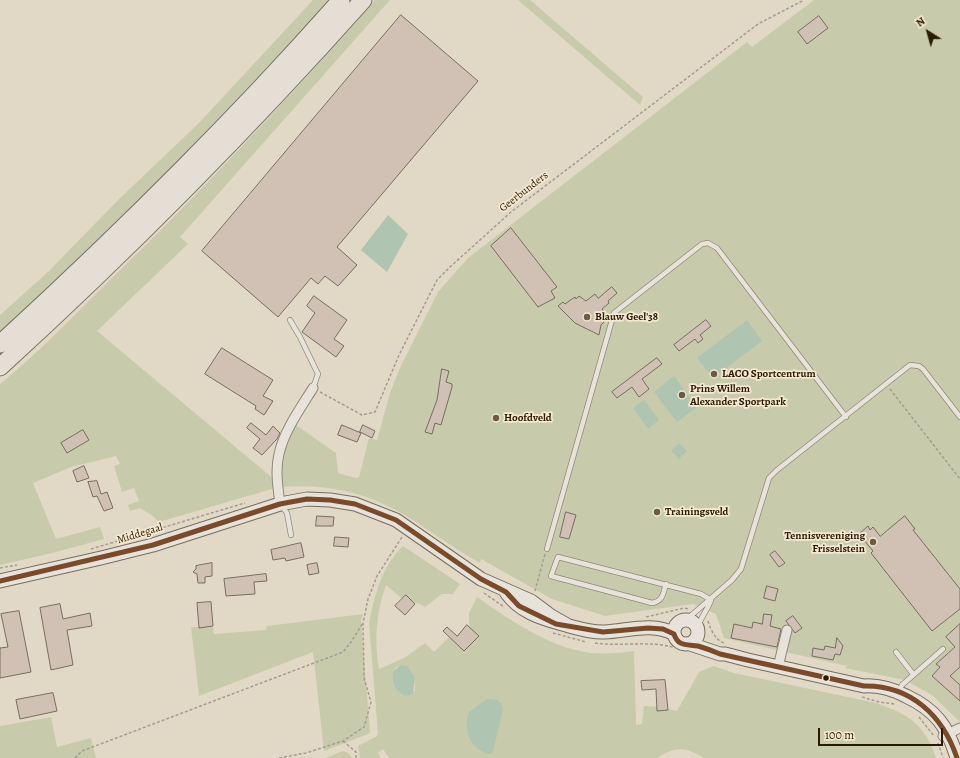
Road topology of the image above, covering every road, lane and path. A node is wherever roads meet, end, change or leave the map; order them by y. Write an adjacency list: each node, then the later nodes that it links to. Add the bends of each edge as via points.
1 (340, 0): 5 (highway, via 297,49 112,240)
2 (363, 0): 6 (highway, via 303,68 160,215)
3 (804, 0): 8 (path, Geerbunders, via 758,24 511,212 450,267 437,280 399,355 375,412 362,415)
4 (290, 320): 8 (lane, via 318,374)
5 (0, 344)
6 (0, 367)
7 (887, 384): 9 (lane); 10 (lane, via 910,365 919,366); 11 (path)
8 (313, 388): 13 (street, via 289,428 279,455)
9 (846, 417): 17 (lane, via 717,248 708,243 702,244 614,313); 23 (lane, via 769,478 741,569)
10 (960, 417)
11 (960, 479)
12 (251, 502): 16 (path, Middegaal)
13 (280, 504): 15 (lane, via 287,513); 20 (street, Middegaal, via 153,545); 22 (street, Middegaal, via 307,499 330,500 355,504 381,513 408,528 481,579)
14 (404, 534): 28 (path, via 377,576 368,599)
15 (291, 536)
16 (88, 549)
17 (547, 549): 24 (path)
18 (21, 565): 19 (path)
19 (0, 568)
20 (0, 580)
21 (666, 584): 21 (lane, via 558,557 552,576 652,603 662,598); 23 (lane, via 701,594)
22 (506, 592): 24 (street, Middegaal); 29 (street, Middegaal, via 525,610 556,624)
23 (710, 600): 27 (lane); 34 (lane, via 709,607 699,621)
24 (531, 601): 29 (street, Middegaal)
25 (498, 603): 26 (path)
26 (510, 610)
27 (683, 621): 30 (street, Middegaal, via 647,623); 33 (street, via 675,627); 34 (street, via 693,622)
28 (363, 623): 43 (path, via 364,678 371,702 364,727); 44 (path, via 343,652 82,751)
29 (567, 625): 30 (street, Middegaal, via 582,630 603,632)
30 (629, 629): 33 (street, Middegaal, via 663,629)
31 (787, 630): 37 (street)
32 (548, 631): 34 (path, via 576,641 602,644 676,647)
33 (674, 634): 34 (street, via 681,644)
34 (692, 639): 37 (street, via 720,654)
35 (944, 649): 38 (lane)
36 (896, 652): 38 (lane)
37 (778, 667): 39 (street)
38 (913, 674): 40 (lane, via 902,685)
39 (860, 691): 40 (path); 40 (street, via 873,685)
40 (899, 699): 42 (street, via 921,703)
41 (914, 713): 47 (path, via 929,727)
42 (951, 733): 48 (street); 49 (street)
43 (343, 741): 45 (path, via 306,753); 46 (path, via 356,752)
44 (75, 758)
45 (278, 758)
46 (356, 758)
47 (943, 758)
48 (950, 758)
49 (957, 758)

